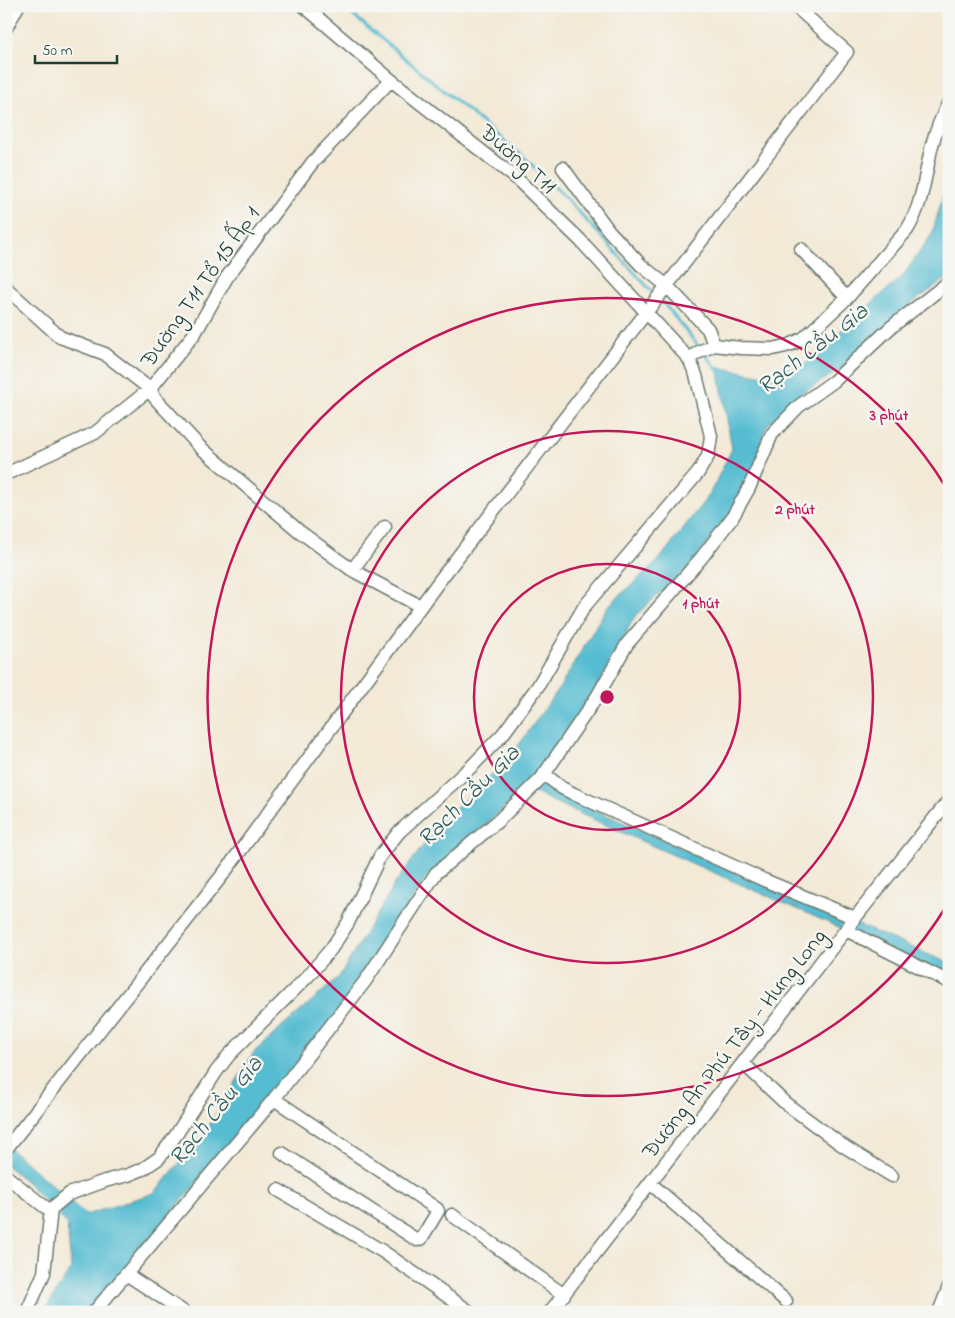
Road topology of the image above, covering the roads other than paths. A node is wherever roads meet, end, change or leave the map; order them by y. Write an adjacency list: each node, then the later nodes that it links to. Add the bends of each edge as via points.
1 (18, 6): 4 (street)
2 (304, 6): 5 (street, Đường T11)
3 (795, 6): 10 (street, via 847,52)
4 (6, 28)
5 (391, 80): 13 (street, Đường T11, via 516,178); 16 (street, Đường T11 Tổ 15 Ấp 1, via 312,163 227,277 195,333)
6 (949, 102): 12 (street, via 932,145 913,220)
7 (563, 168): 10 (street, via 609,231)
8 (801, 249): 12 (street)
9 (949, 282): 21 (street, via 890,328 834,381 799,406 772,434 732,518 626,644 598,695)
10 (666, 286): 13 (street); 14 (street, via 708,328)
11 (6, 288): 16 (street, via 60,337 105,354)
12 (847, 298): 14 (street, via 804,338 790,345 773,349)
13 (646, 311): 15 (street, Đường T11); 20 (street)
14 (714, 345): 15 (street)
15 (693, 356): 34 (street, via 711,436 708,456 698,473 584,606 538,686 503,734 399,832 380,856 348,923 331,949 228,1056 159,1158 143,1169 69,1194)
16 (150, 389): 17 (street, Đường T11 Tổ 15 Ấp 1, via 95,432); 19 (street, via 200,447 299,531)
17 (6, 474)
18 (385, 527): 19 (street)
19 (352, 570): 20 (street)
20 (420, 606): 28 (street, via 224,873)
21 (543, 776): 23 (street, via 574,794); 27 (street, via 499,820 436,873 366,980)
22 (949, 800): 23 (street, Đường An Phú Tây - Hưng Long)
23 (855, 919): 24 (street, Đường An Phú Tây - Hưng Long)
24 (846, 930): 25 (street); 26 (street, Đường An Phú Tây - Hưng Long)
25 (949, 982)
26 (743, 1063): 31 (street, via 785,1103 842,1145); 32 (street, Đường An Phú Tây - Hưng Long)
27 (274, 1099): 29 (street, via 438,1212 417,1240); 36 (street)
28 (10, 1145)
29 (282, 1154)
30 (6, 1176): 34 (street)
31 (892, 1176)
32 (650, 1184): 38 (street, Đường An Phú Tây - Hưng Long); 39 (street)
33 (278, 1190): 43 (street, via 382,1251)
34 (50, 1210): 40 (street, via 44,1272)
35 (452, 1215): 38 (street)
36 (126, 1274): 41 (street); 42 (street)
37 (949, 1287): 45 (street)
38 (564, 1295): 44 (street, Đường An Phú Tây - Hưng Long)
39 (786, 1301)
40 (27, 1312)
41 (94, 1312)
42 (184, 1312)
43 (470, 1312)
44 (550, 1312)
45 (939, 1312)

